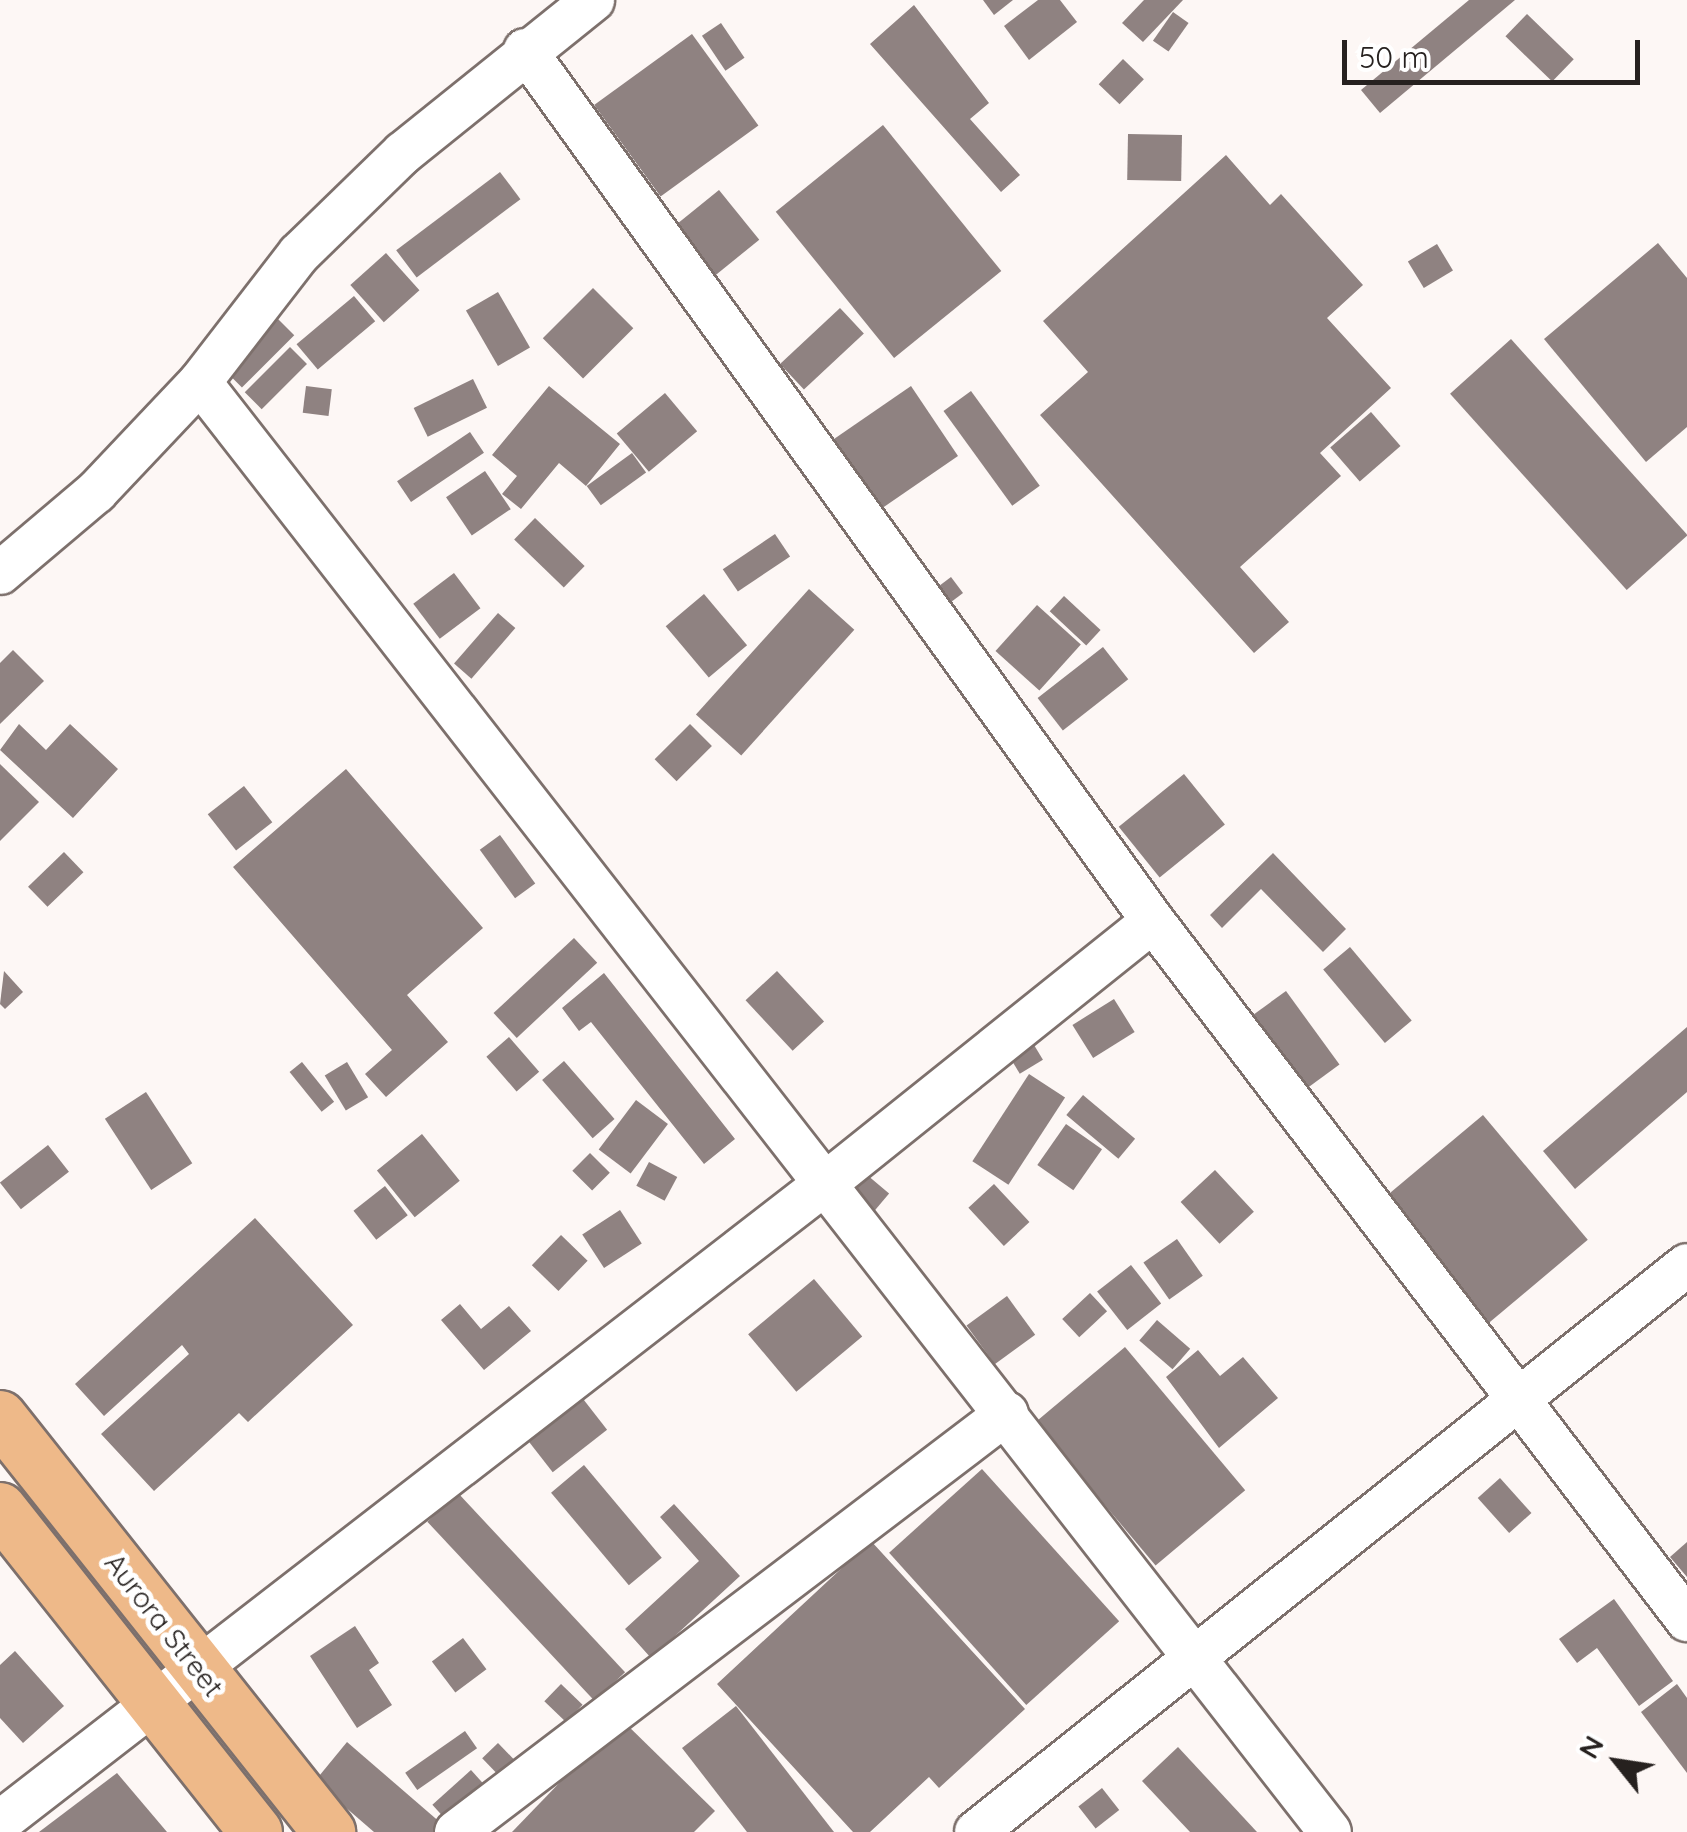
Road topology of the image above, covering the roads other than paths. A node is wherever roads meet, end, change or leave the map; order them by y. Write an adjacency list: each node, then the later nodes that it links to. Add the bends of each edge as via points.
1 (593, 0): 2 (street)
2 (525, 50): 3 (street, via 403,153 300,254); 5 (street)
3 (200, 382): 4 (street, via 96,492); 6 (street)
4 (0, 573)
5 (1154, 920): 6 (street); 8 (street)
6 (826, 1183): 9 (street); 14 (street)
7 (1687, 1264): 8 (street)
8 (1516, 1403): 12 (street); 13 (street)
9 (1006, 1413): 13 (street); 19 (street)
10 (0, 1417): 14 (main road, Aurora Street)
11 (0, 1509): 15 (main road, Aurora Street)
12 (1687, 1620)
13 (1198, 1660): 20 (street); 21 (street)
14 (198, 1668): 15 (street); 18 (main road, Aurora Street)
15 (154, 1700): 16 (street); 17 (main road, Aurora Street)
16 (0, 1822)
17 (250, 1830)
18 (329, 1832)
19 (456, 1832)
20 (976, 1832)
21 (1330, 1832)

